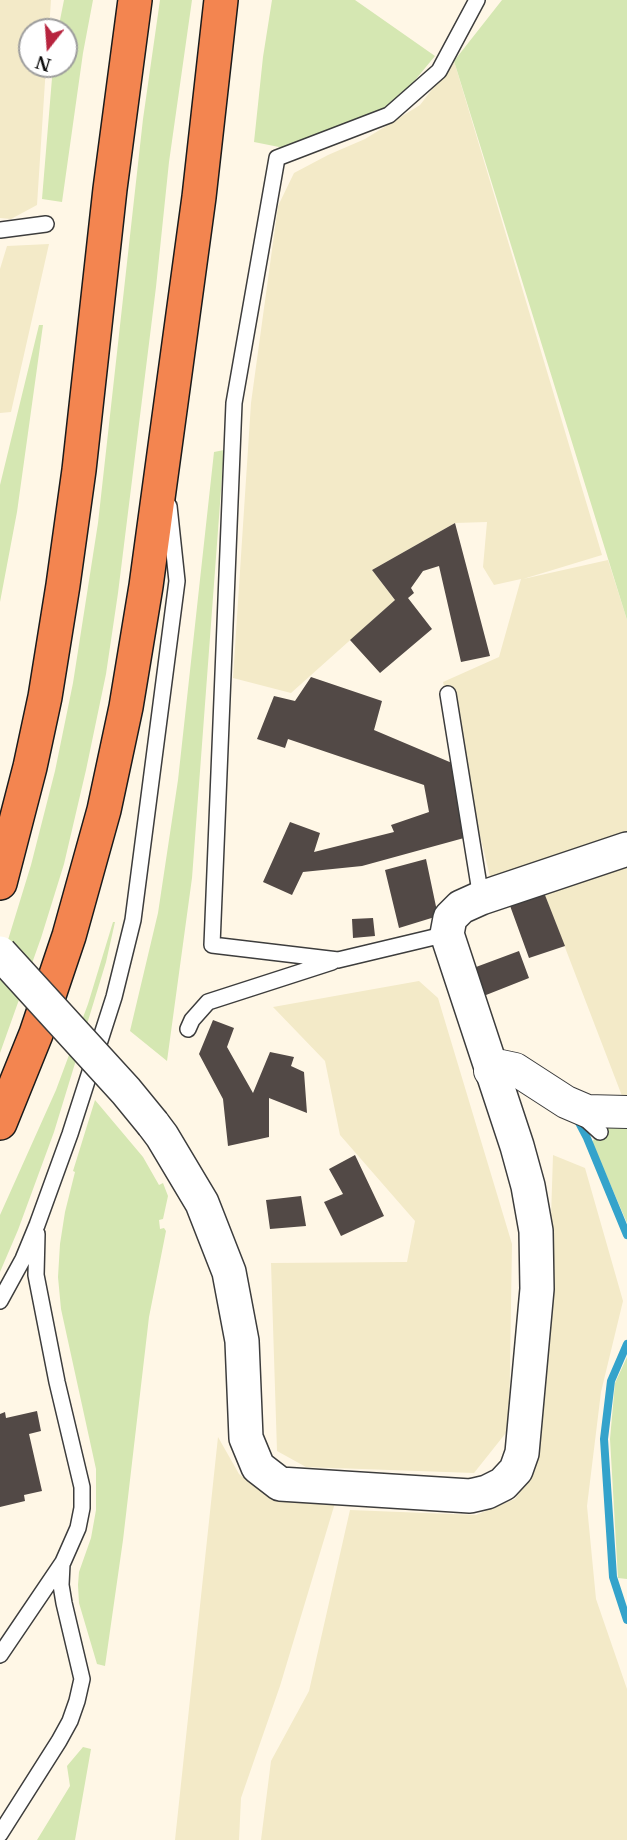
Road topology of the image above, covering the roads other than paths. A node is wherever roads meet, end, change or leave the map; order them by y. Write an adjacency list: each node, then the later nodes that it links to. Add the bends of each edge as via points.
1 (135, 0): 9 (highway, via 63,585 45,697)
2 (221, 0): 6 (highway, via 200,197)
3 (474, 6): 13 (lane, via 439,71 389,115 277,158 234,403 212,945)
4 (46, 224): 5 (lane)
5 (0, 230)
6 (163, 457): 18 (highway, via 126,707 104,810 69,936); 20 (lane, via 177,581 132,920 114,997)
7 (448, 694): 10 (lane)
8 (627, 849): 10 (street)
9 (0, 883)
10 (481, 898): 11 (street, via 461,907 450,918)
11 (447, 933): 13 (lane); 15 (street)
12 (0, 953): 15 (street, bridge, via 153,1124 202,1203 229,1272 242,1341 246,1438 258,1467 280,1484 470,1496 502,1484 516,1470 522,1453 537,1289 536,1231 528,1186)
13 (338, 960): 14 (lane, via 208,1002)
14 (188, 1029)
15 (490, 1071): 16 (street, via 501,1066 515,1069)
16 (566, 1102): 17 (street, via 587,1111); 19 (lane)
17 (627, 1112)
18 (0, 1123)
19 (600, 1132)
20 (37, 1225): 21 (lane); 22 (lane, via 36,1275 82,1487 78,1528)
21 (0, 1301)
22 (63, 1562): 23 (lane); 24 (lane, via 61,1585 82,1679 77,1701 59,1741)
23 (0, 1656)
24 (0, 1834)

